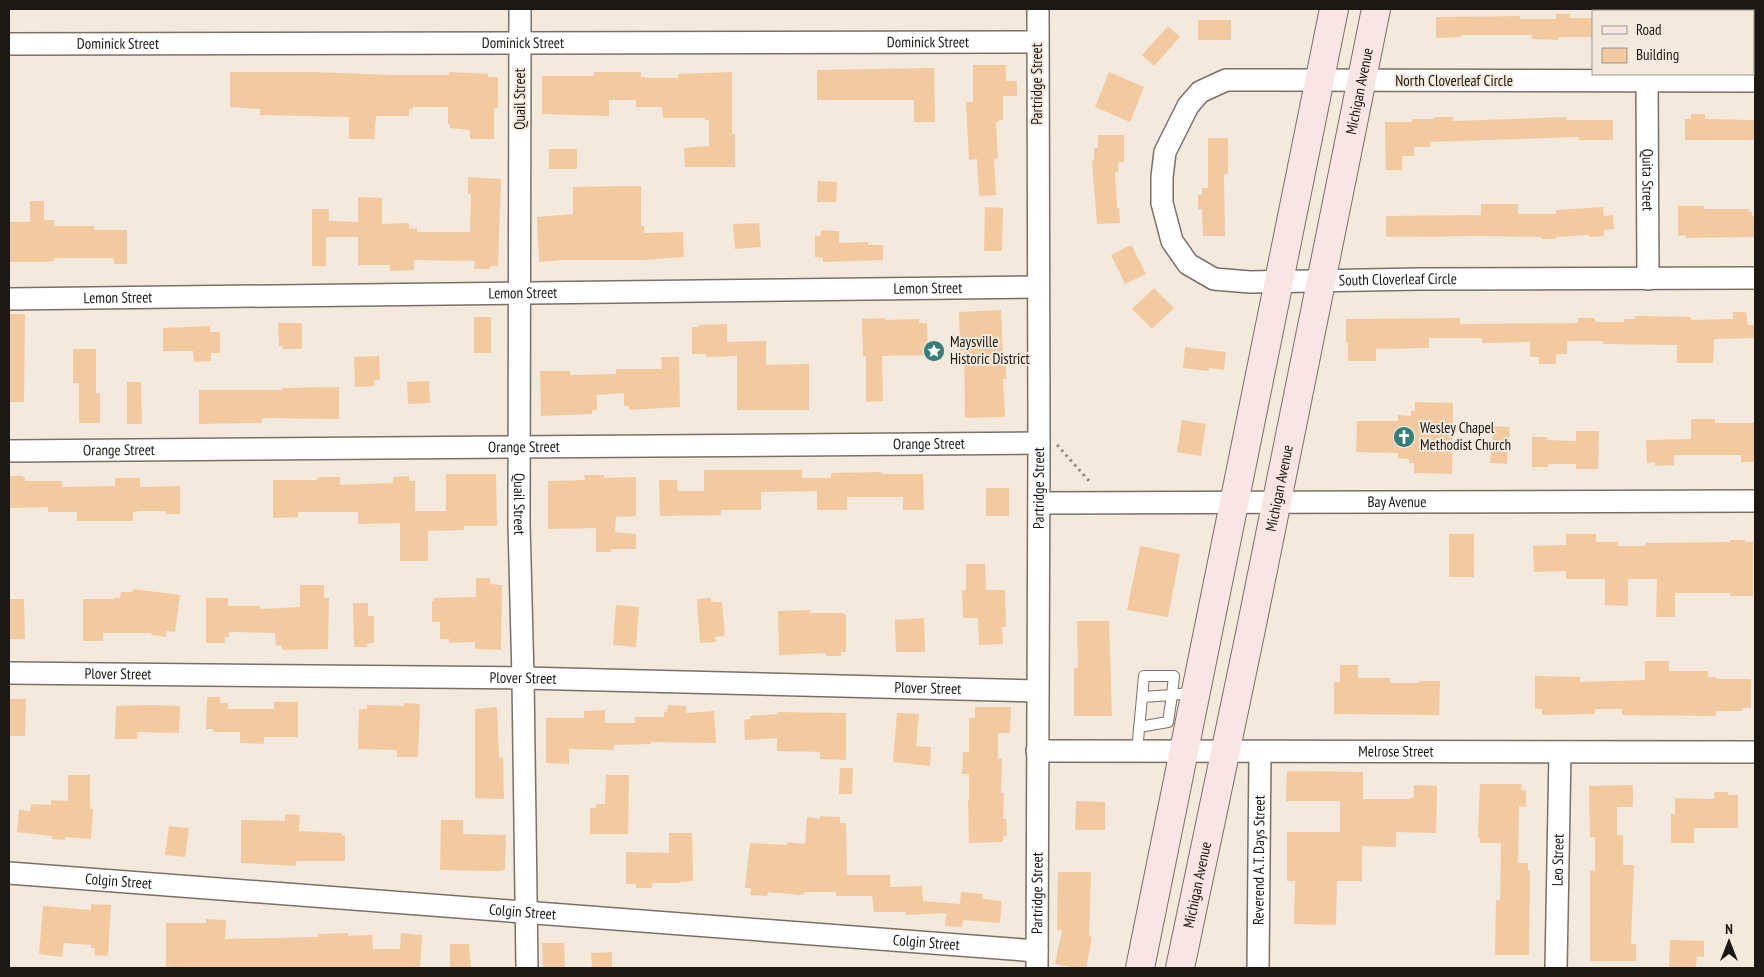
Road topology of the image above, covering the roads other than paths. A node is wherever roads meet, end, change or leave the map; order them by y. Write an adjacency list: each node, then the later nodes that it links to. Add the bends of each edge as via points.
1 (520, 9): 5 (street, Quail Street)
2 (1038, 9): 6 (street, Partridge Street)
3 (1334, 9): 8 (main road)
4 (1376, 9): 9 (main road, Michigan Avenue)
5 (520, 42): 6 (street, Dominick Street); 7 (street, Dominick Street); 18 (street, Quail Street)
6 (1037, 42): 17 (street, Partridge Street)
7 (9, 44)
8 (1319, 80): 9 (street, North Cloverleaf Circle); 12 (street, North Cloverleaf Circle, via 1226,80 1200,92 1188,106); 16 (main road)
9 (1362, 81): 10 (street, North Cloverleaf Circle); 15 (main road, Michigan Avenue)
10 (1646, 81): 11 (street, North Cloverleaf Circle); 14 (street, Quita Street)
11 (1755, 81)
12 (1176, 130): 16 (street, South Cloverleaf Circle, via 1165,152 1162,177 1162,204 1172,241 1188,264 1214,279)
13 (1755, 278): 14 (street, South Cloverleaf Circle)
14 (1648, 279): 15 (street, South Cloverleaf Circle)
15 (1320, 281): 16 (street, South Cloverleaf Circle); 25 (main road, Michigan Avenue)
16 (1279, 282): 24 (main road)
17 (1038, 287): 18 (street, Lemon Street); 20 (street, Partridge Street)
18 (520, 293): 19 (street, Lemon Street); 21 (street, Quail Street)
19 (9, 299)
20 (1046, 442): 21 (street, Orange Street); 26 (street, Partridge Street)
21 (520, 447): 22 (street, Orange Street); 28 (street, Quail Street)
22 (9, 451)
23 (1755, 501): 25 (street, Bay Avenue)
24 (1235, 502): 25 (street, Bay Avenue); 26 (street, Bay Avenue); 30 (main road)
25 (1276, 502): 36 (main road, Michigan Avenue)
26 (1038, 503): 29 (street, Partridge Street)
27 (9, 673): 28 (street, Plover Street)
28 (524, 678): 29 (street, Plover Street); 41 (street, Quail Street)
29 (1038, 691): 33 (street, Partridge Street)
30 (1184, 693): 31 (lane); 31 (lane, via 1174,676 1144,676); 32 (lane, via 1168,722); 35 (main road)
31 (1142, 697): 32 (lane)
32 (1139, 727): 34 (lane)
33 (1037, 751): 34 (street, Melrose Street); 44 (street, Partridge Street)
34 (1137, 751): 35 (street, Melrose Street)
35 (1185, 751): 36 (street, Melrose Street); 42 (main road)
36 (1226, 752): 37 (street, Melrose Street); 43 (main road, Michigan Avenue)
37 (1260, 752): 38 (street, Melrose Street); 48 (street, Reverend A.T. Days Street)
38 (1560, 752): 39 (street, Melrose Street); 49 (street, Leo Street)
39 (1755, 752)
40 (9, 873): 41 (street, Colgin Street)
41 (526, 913): 44 (street, Colgin Street); 45 (street, Quail Street)
42 (1150, 922): 43 (main road); 46 (main road)
43 (1188, 934): 47 (main road, Michigan Avenue)
44 (1037, 960)
45 (527, 968)
46 (1140, 968)
47 (1180, 968)
48 (1258, 968)
49 (1556, 968)

